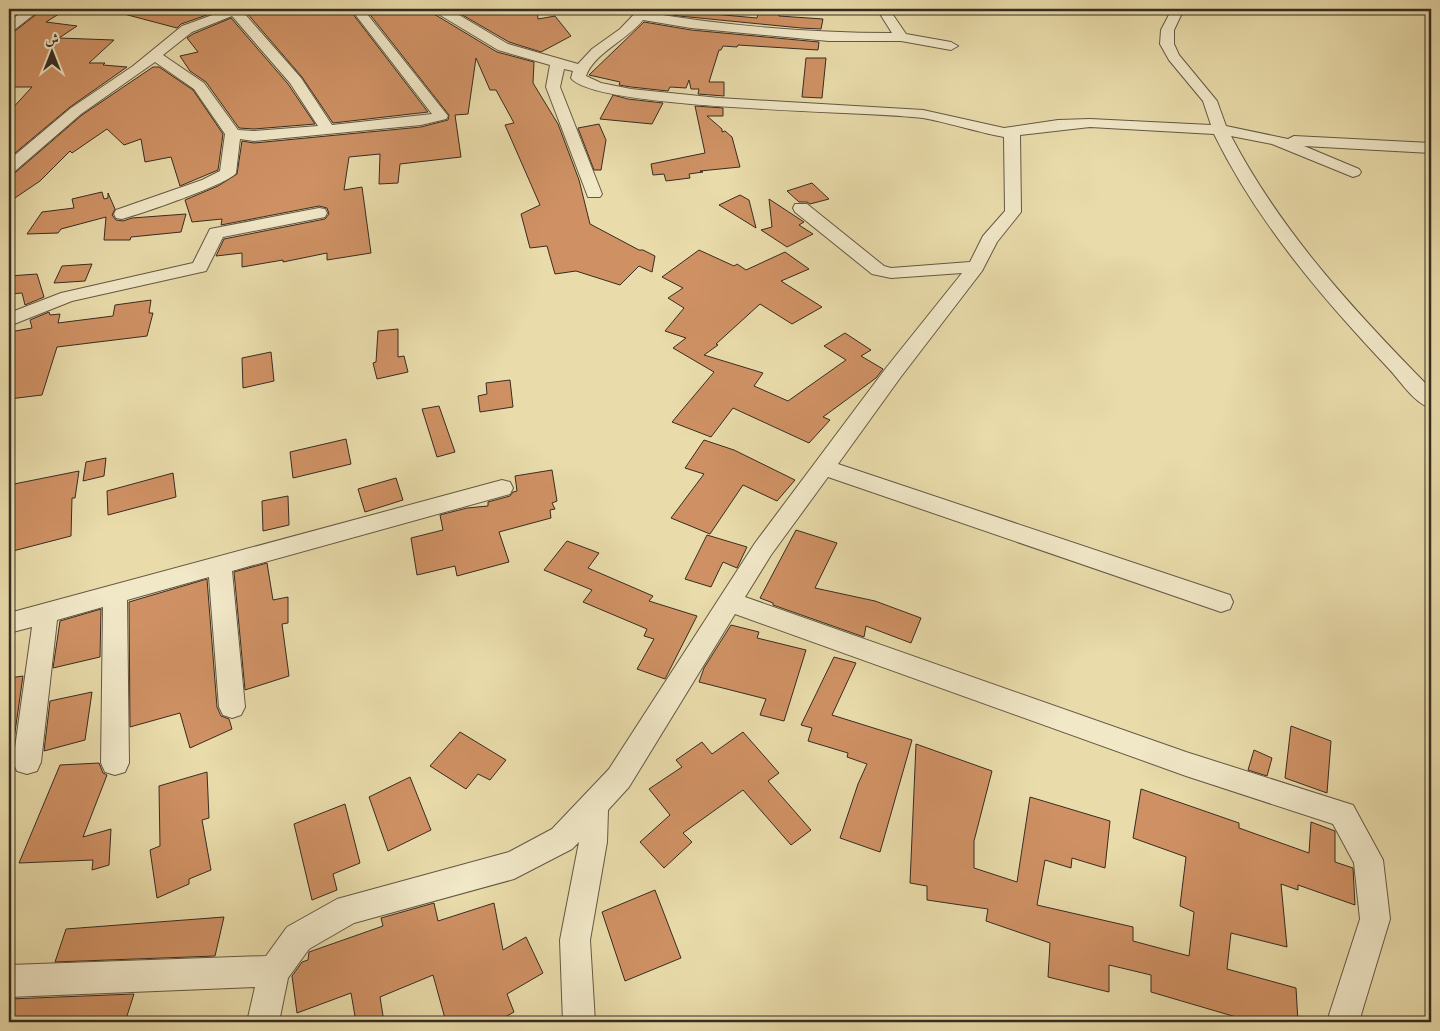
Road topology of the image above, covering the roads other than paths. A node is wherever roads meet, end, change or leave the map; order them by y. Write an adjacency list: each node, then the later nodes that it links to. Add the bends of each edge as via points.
1 (35, 9): 10 (street)
2 (357, 9): 16 (street, via 441,116 421,121)
3 (440, 9): 14 (street, via 502,47)
4 (696, 9): 9 (street)
5 (884, 9): 11 (street)
6 (1178, 9): 17 (street, via 1166,32 1167,46 1211,102)
7 (238, 10): 13 (street, via 187,30); 16 (street, via 296,81)
8 (643, 12): 9 (street); 15 (street, via 627,30)
9 (691, 24): 11 (street, via 829,36)
10 (9, 27)
11 (901, 37): 12 (street)
12 (951, 46)
13 (155, 56): 19 (street, via 199,86); 22 (street, via 76,111)
14 (558, 62): 15 (street); 24 (street, via 553,87)
15 (580, 69): 18 (street, via 578,78 597,86 631,93 719,102 922,114 1004,133)
16 (328, 130): 19 (street, via 254,136)
17 (1221, 130): 18 (street, via 1090,123); 20 (street); 30 (street, via 1252,186 1307,263 1385,355)
18 (1012, 132): 28 (street, via 1013,212 989,240)
19 (233, 134): 27 (street, via 228,173)
20 (1276, 140): 21 (street); 23 (street)
21 (1431, 148)
22 (9, 168)
23 (1353, 172)
24 (594, 194)
25 (801, 208): 28 (street, via 878,270 891,273)
26 (319, 213): 29 (street, via 216,233 200,267 67,297)
27 (122, 214)
28 (976, 267): 31 (street)
29 (9, 320)
30 (1431, 401)
31 (824, 467): 35 (street, via 763,549); 36 (street)
32 (502, 488): 33 (street)
33 (220, 565): 34 (street); 39 (street)
34 (115, 594): 37 (street); 41 (street)
35 (730, 602): 42 (street, via 618,778); 47 (street, via 1186,764 1343,814 1368,860 1375,919 1345,1015)
36 (1221, 602)
37 (46, 613): 38 (street); 40 (street)
38 (9, 623)
39 (232, 707)
40 (27, 762)
41 (115, 763)
42 (594, 804): 43 (street, via 562,839 514,865 348,910 298,938); 46 (street, via 594,842 575,940)
43 (274, 971): 44 (street); 45 (street)
44 (9, 981)
45 (263, 1022)
46 (579, 1022)
47 (1348, 1022)

